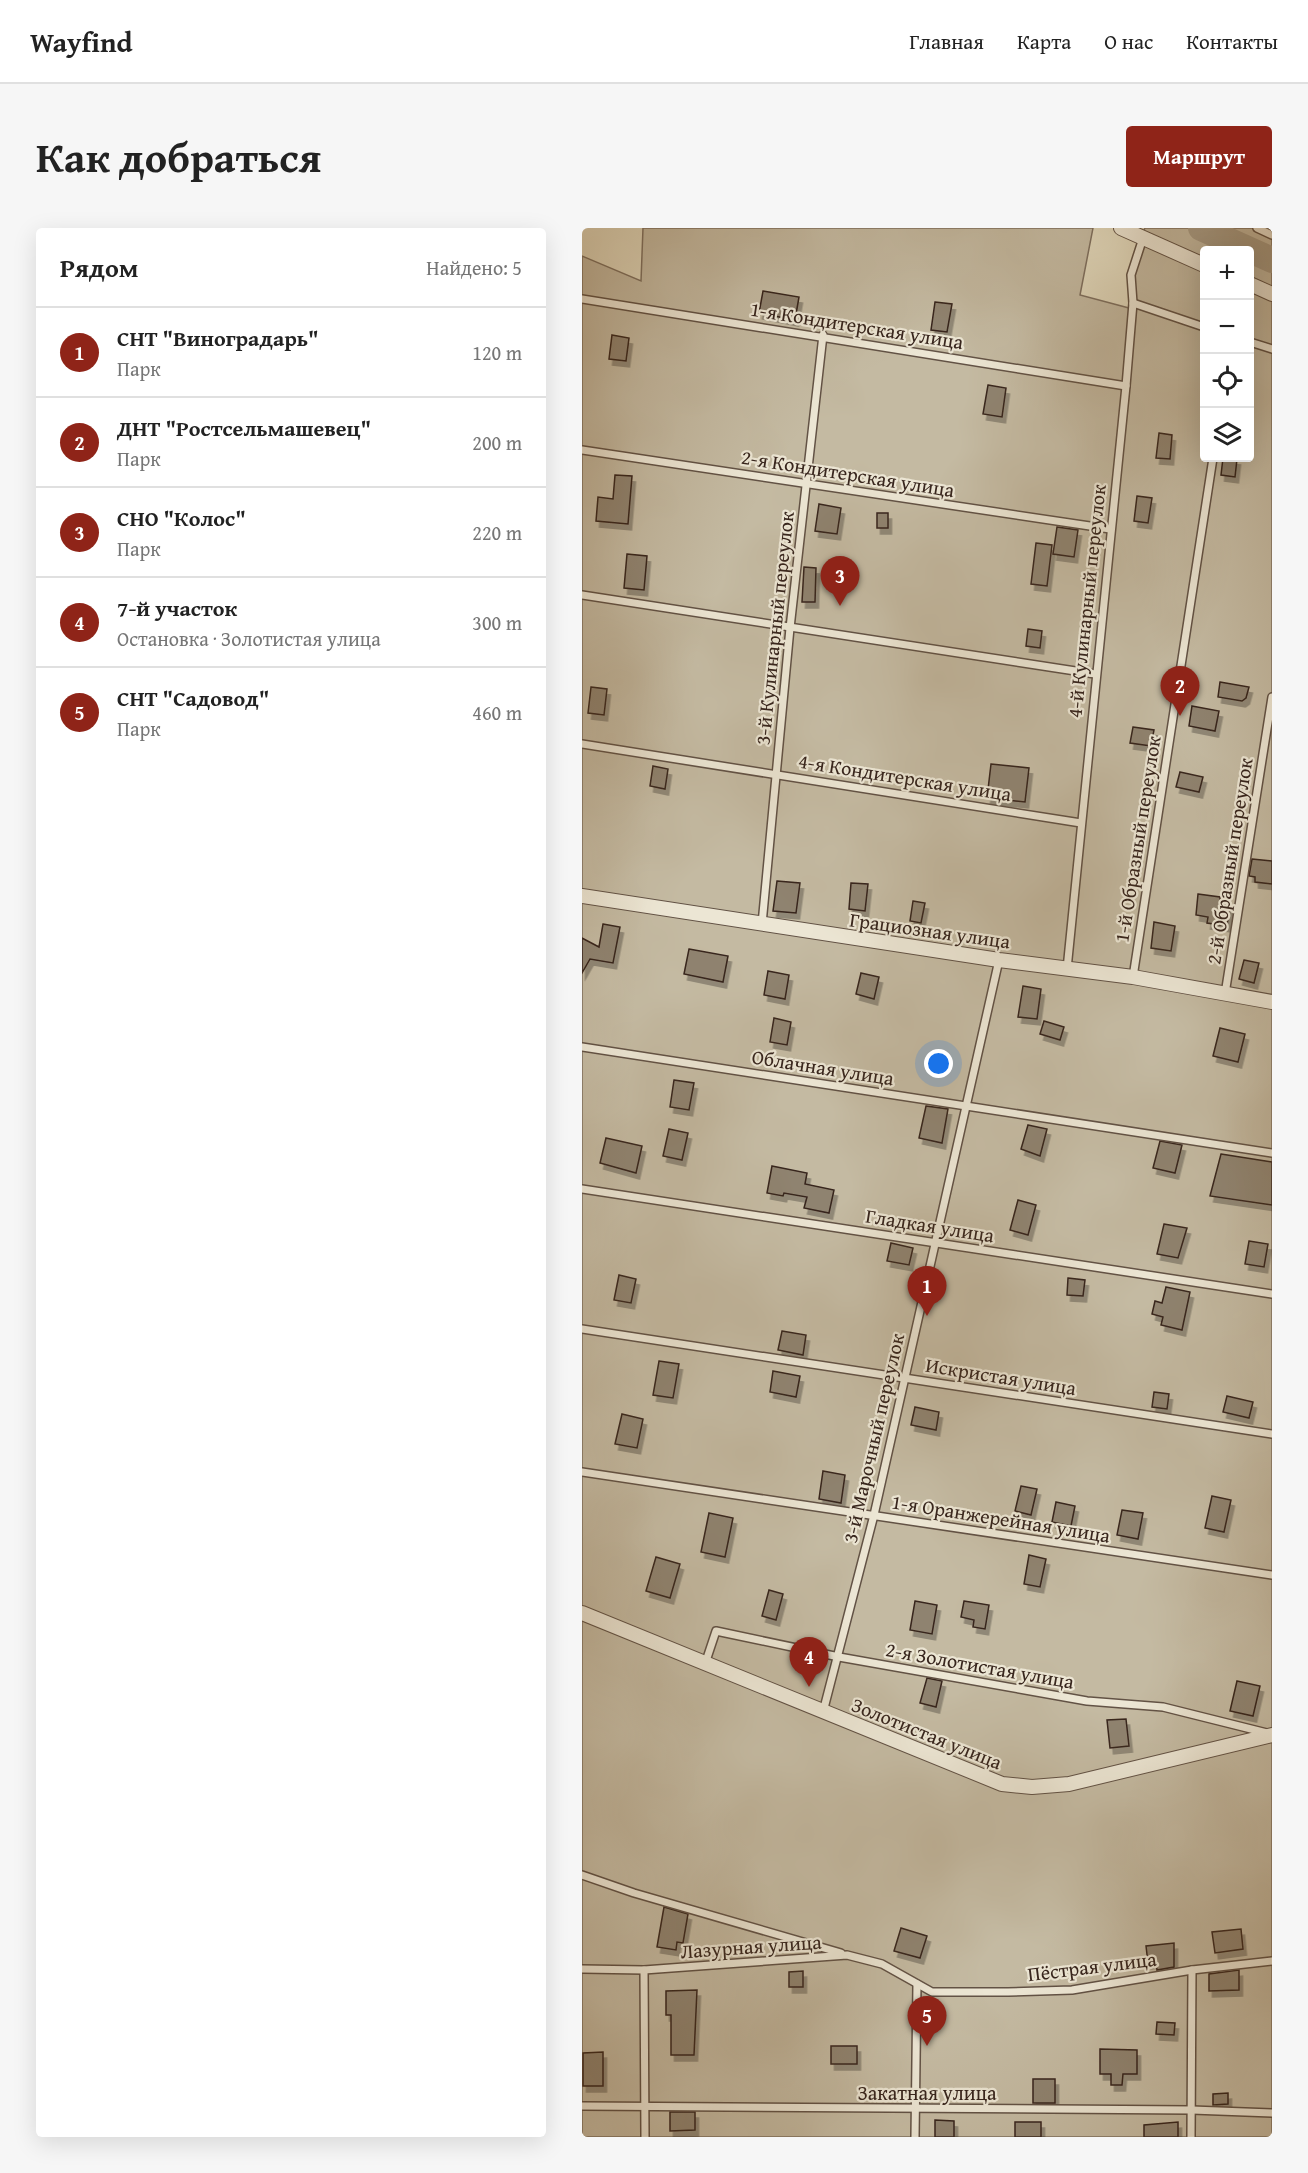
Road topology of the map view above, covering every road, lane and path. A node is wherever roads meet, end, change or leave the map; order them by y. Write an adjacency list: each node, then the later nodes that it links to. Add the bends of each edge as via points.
1 (1121, 228): 4 (street)
2 (1257, 228): 3 (lane)
3 (1272, 235)
4 (1143, 238): 5 (street); 9 (lane, 4-й Кулинарный переулок, via 1131,275)
5 (1200, 263)
6 (1254, 286): 7 (street)
7 (1272, 294)
8 (582, 299): 11 (lane, 1-я Кондитерская улица)
9 (1132, 303): 10 (lane); 14 (lane, 4-й Кулинарный переулок)
10 (1200, 326)
11 (824, 335): 14 (lane, 1-я Кондитерская улица); 17 (lane, 3-й Кулинарный переулок)
12 (1254, 343): 13 (lane)
13 (1272, 349)
14 (1126, 386): 18 (lane, 4-й Кулинарный переулок)
15 (582, 450): 17 (lane, 2-я Кондитерская улица)
16 (1212, 462): 30 (lane, 1-й Образный переулок)
17 (806, 483): 18 (lane, 2-я Кондитерская улица); 20 (lane, 3-й Кулинарный переулок)
18 (1110, 529): 21 (lane, 4-й Кулинарный переулок)
19 (582, 595): 20 (lane)
20 (790, 628): 21 (lane); 24 (lane, 3-й Кулинарный переулок)
21 (1095, 674): 25 (lane, 4-й Кулинарный переулок)
22 (1272, 697): 31 (lane, 2-й Образный переулок)
23 (582, 744): 24 (lane, 4-я Кондитерская улица)
24 (776, 773): 25 (lane, 4-я Кондитерская улица); 27 (lane, 3-й Кулинарный переулок)
25 (1081, 823): 29 (lane, 4-й Кулинарный переулок)
26 (582, 896): 27 (street, Грациозная улица)
27 (762, 924): 28 (street, Грациозная улица)
28 (999, 960): 29 (street, Грациозная улица); 34 (lane, 3-й Марочный переулок)
29 (1067, 969): 30 (street, Грациозная улица)
30 (1133, 977): 31 (street, Грациозная улица)
31 (1225, 994): 32 (street, Грациозная улица)
32 (1272, 1002)
33 (582, 1047): 34 (lane, Облачная улица)
34 (965, 1106): 35 (lane, Облачная улица); 37 (lane, 3-й Марочный переулок)
35 (1272, 1153)
36 (582, 1189): 37 (lane, Гладкая улица)
37 (934, 1242): 38 (lane, Гладкая улица); 40 (lane, 3-й Марочный переулок)
38 (1272, 1294)
39 (582, 1329): 40 (lane, Искристая улица)
40 (904, 1378): 41 (lane, Искристая улица); 43 (lane, 3-й Марочный переулок)
41 (1272, 1434)
42 (582, 1472): 43 (lane, 1-я Оранжерейная улица)
43 (874, 1515): 44 (lane, 1-я Оранжерейная улица); 46 (lane, 3-й Марочный переулок)
44 (1272, 1575)
45 (582, 1613): 47 (street, Золотистая улица)
46 (839, 1657): 47 (lane, 2-я Золотистая улица, via 716,1631); 48 (lane, 3-й Марочный переулок); 49 (lane, 2-я Золотистая улица, via 1087,1701 1163,1707)
47 (705, 1664): 48 (street, Золотистая улица)
48 (823, 1712): 49 (street, Золотистая улица, via 1002,1784 1032,1787 1069,1784)
49 (1272, 1735)
50 (582, 1875): 51 (lane)
51 (847, 1955): 54 (lane, Лазурная улица); 56 (lane, Лазурная улица, via 882,1964)
52 (1272, 1961): 55 (lane, Пёстрая улица)
53 (582, 1969): 54 (lane, Лазурная улица)
54 (644, 1970): 58 (lane)
55 (1192, 1970): 56 (lane, Пёстрая улица, via 1072,1990 933,1992); 60 (lane)
56 (917, 1984): 59 (lane)
57 (582, 2106): 58 (lane, Закатная улица)
58 (644, 2106): 59 (lane, Закатная улица); 62 (lane)
59 (915, 2109): 60 (lane, Закатная улица); 63 (lane)
60 (1192, 2110): 61 (lane, Закатная улица); 64 (lane)
61 (1272, 2113)
62 (645, 2137)
63 (915, 2137)
64 (1191, 2137)

